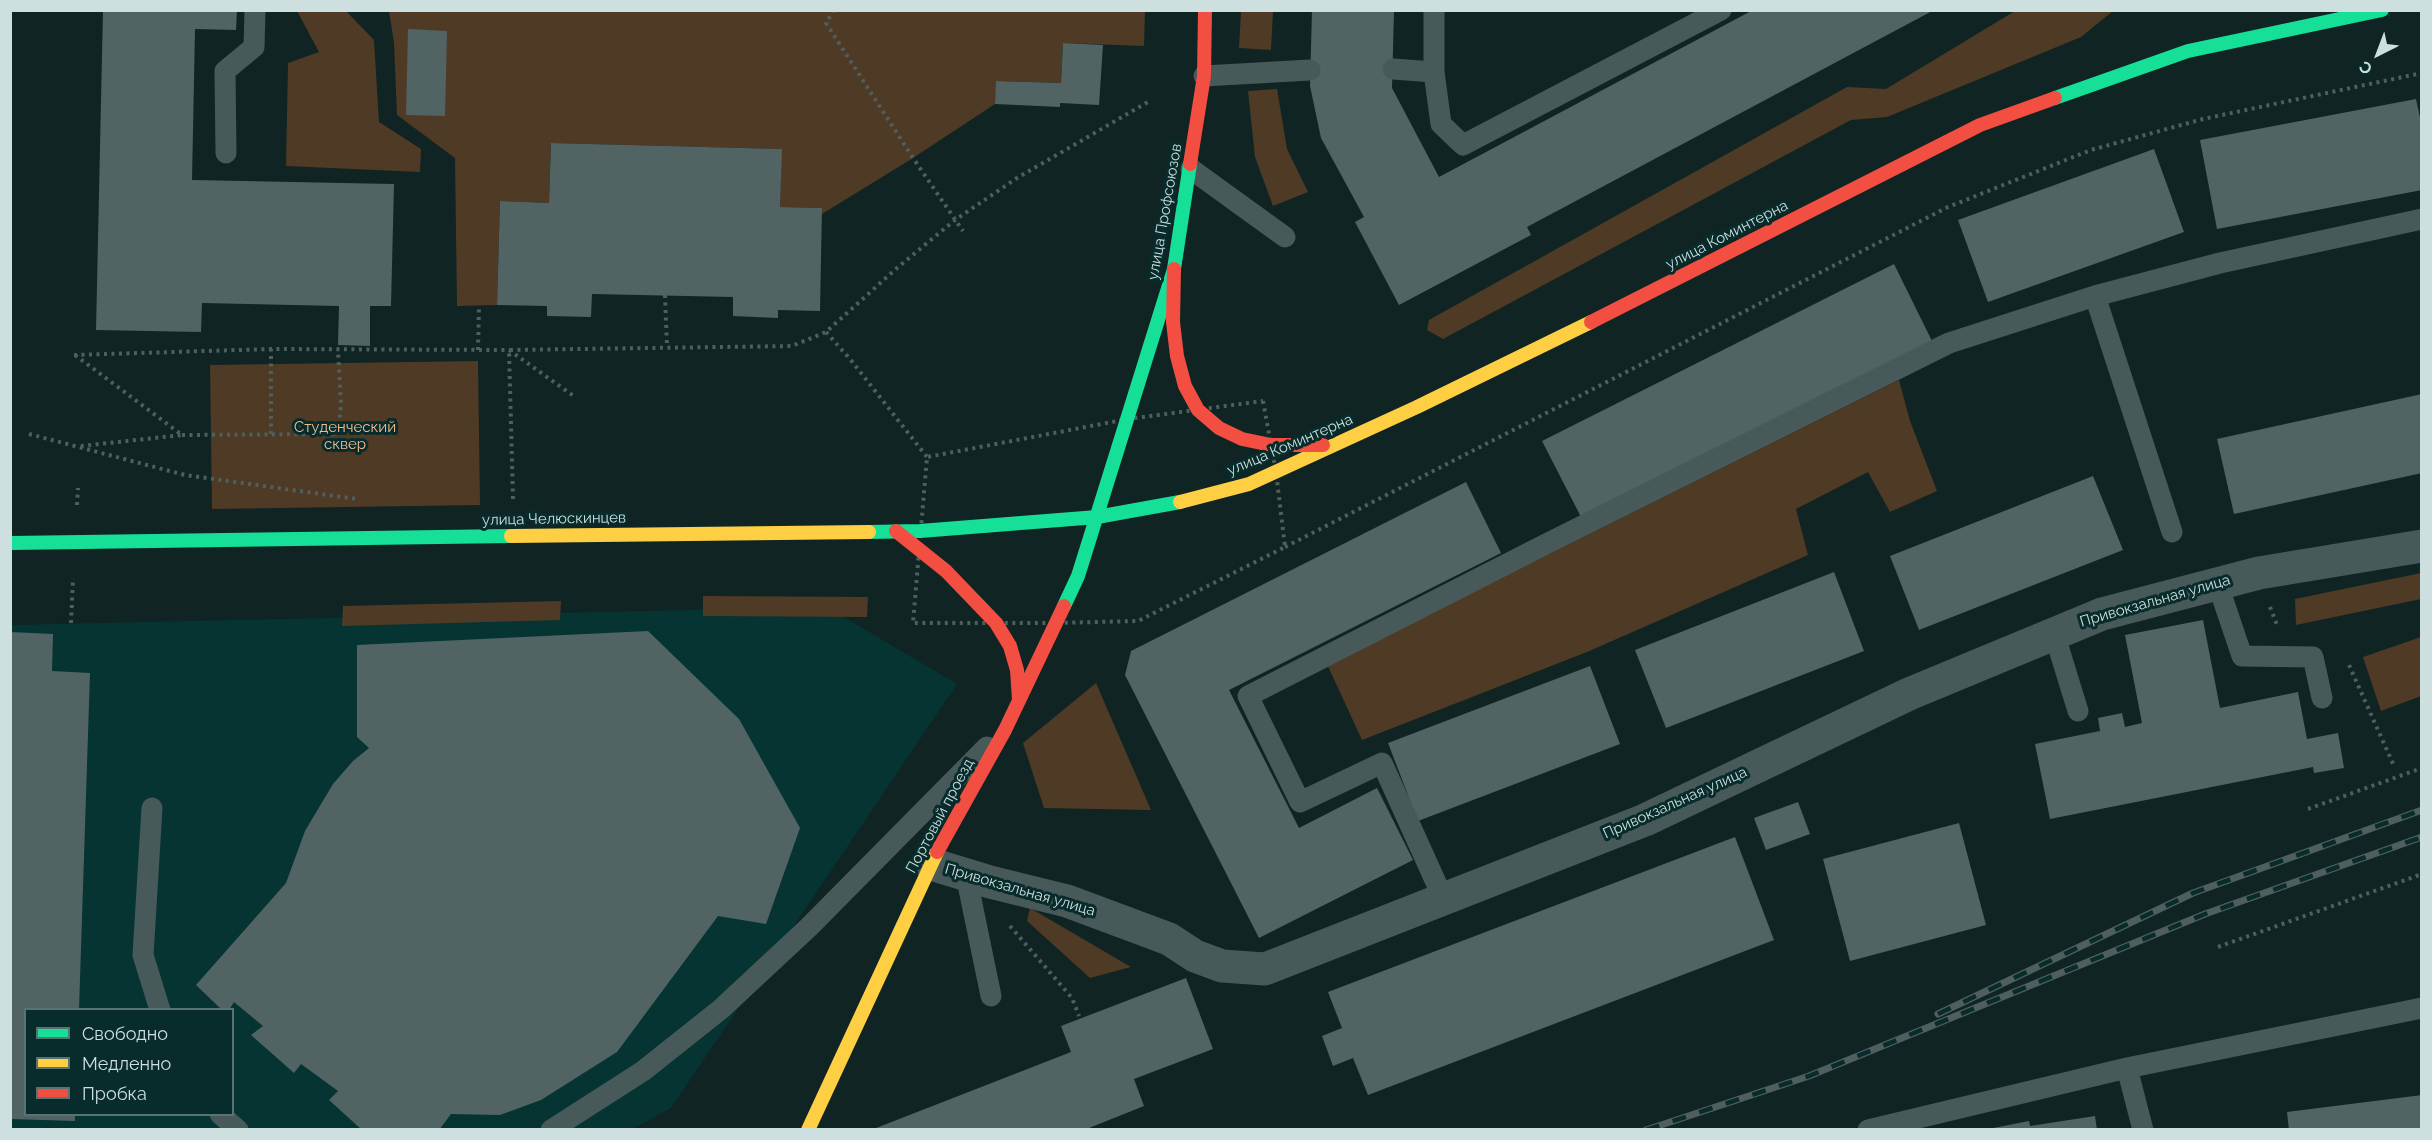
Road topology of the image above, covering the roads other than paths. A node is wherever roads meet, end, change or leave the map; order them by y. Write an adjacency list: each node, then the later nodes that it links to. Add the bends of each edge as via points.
1 (255, 10): 10 (lane, via 254,47 225,70)
2 (1206, 10): 9 (main road, улица Профсоюзов)
3 (1434, 10): 8 (lane)
4 (1720, 10): 8 (lane, via 1463,145 1441,124)
5 (2382, 10): 16 (main road, улица Коминтерна, via 2188,51 1980,125 1540,348)
6 (1393, 69): 8 (lane)
7 (1310, 70): 9 (lane)
8 (1434, 72)
9 (1204, 76): 11 (main road, улица Профсоюзов)
10 (226, 153)
11 (1191, 169): 13 (lane); 14 (main road, улица Профсоюзов)
12 (2421, 219): 15 (lane, via 2220,263)
13 (1285, 237)
14 (1174, 269): 16 (main road, via 1177,356 1185,386 1198,410 1242,439 1271,445); 17 (main road, улица Профсоюзов)
15 (2095, 296): 19 (lane); 31 (lane, via 1948,344 1248,696 1300,802 1382,763)
16 (1334, 445): 17 (main road, улица Коминтерна, via 1249,484 1181,502)
17 (1097, 517): 18 (main road, улица Челюскинцев); 25 (main road, Портовый проезд, via 1078,576)
18 (896, 531): 20 (main road, улица Челюскинцев); 25 (main road, via 946,571 996,623 1010,646)
19 (2172, 532)
20 (10, 543)
21 (2421, 546): 22 (street, Привокзальная улица)
22 (2217, 582): 23 (street, Привокзальная улица, via 2102,614); 24 (lane, via 2242,656 2313,657)
23 (2054, 633): 26 (lane); 31 (street, Привокзальная улица, via 1909,694 1645,820)
24 (2322, 698)
25 (1019, 700): 27 (main road, Портовый проезд)
26 (2078, 711)
27 (1005, 730): 29 (main road, Портовый проезд); 38 (lane, via 722,1009 643,1071)
28 (152, 808): 33 (lane, via 143,955)
29 (931, 864): 30 (street, Привокзальная улица); 39 (main road, Портовый проезд)
30 (978, 879): 31 (street, Привокзальная улица, via 1067,901 1169,939 1222,966 1265,969); 32 (lane)
31 (1443, 898)
32 (991, 996)
33 (159, 1008)
34 (2421, 1008): 35 (lane)
35 (2127, 1068): 40 (lane); 41 (lane)
36 (222, 1116): 37 (lane)
37 (238, 1130)
38 (551, 1130)
39 (808, 1130)
40 (1868, 1130)
41 (2143, 1130)

